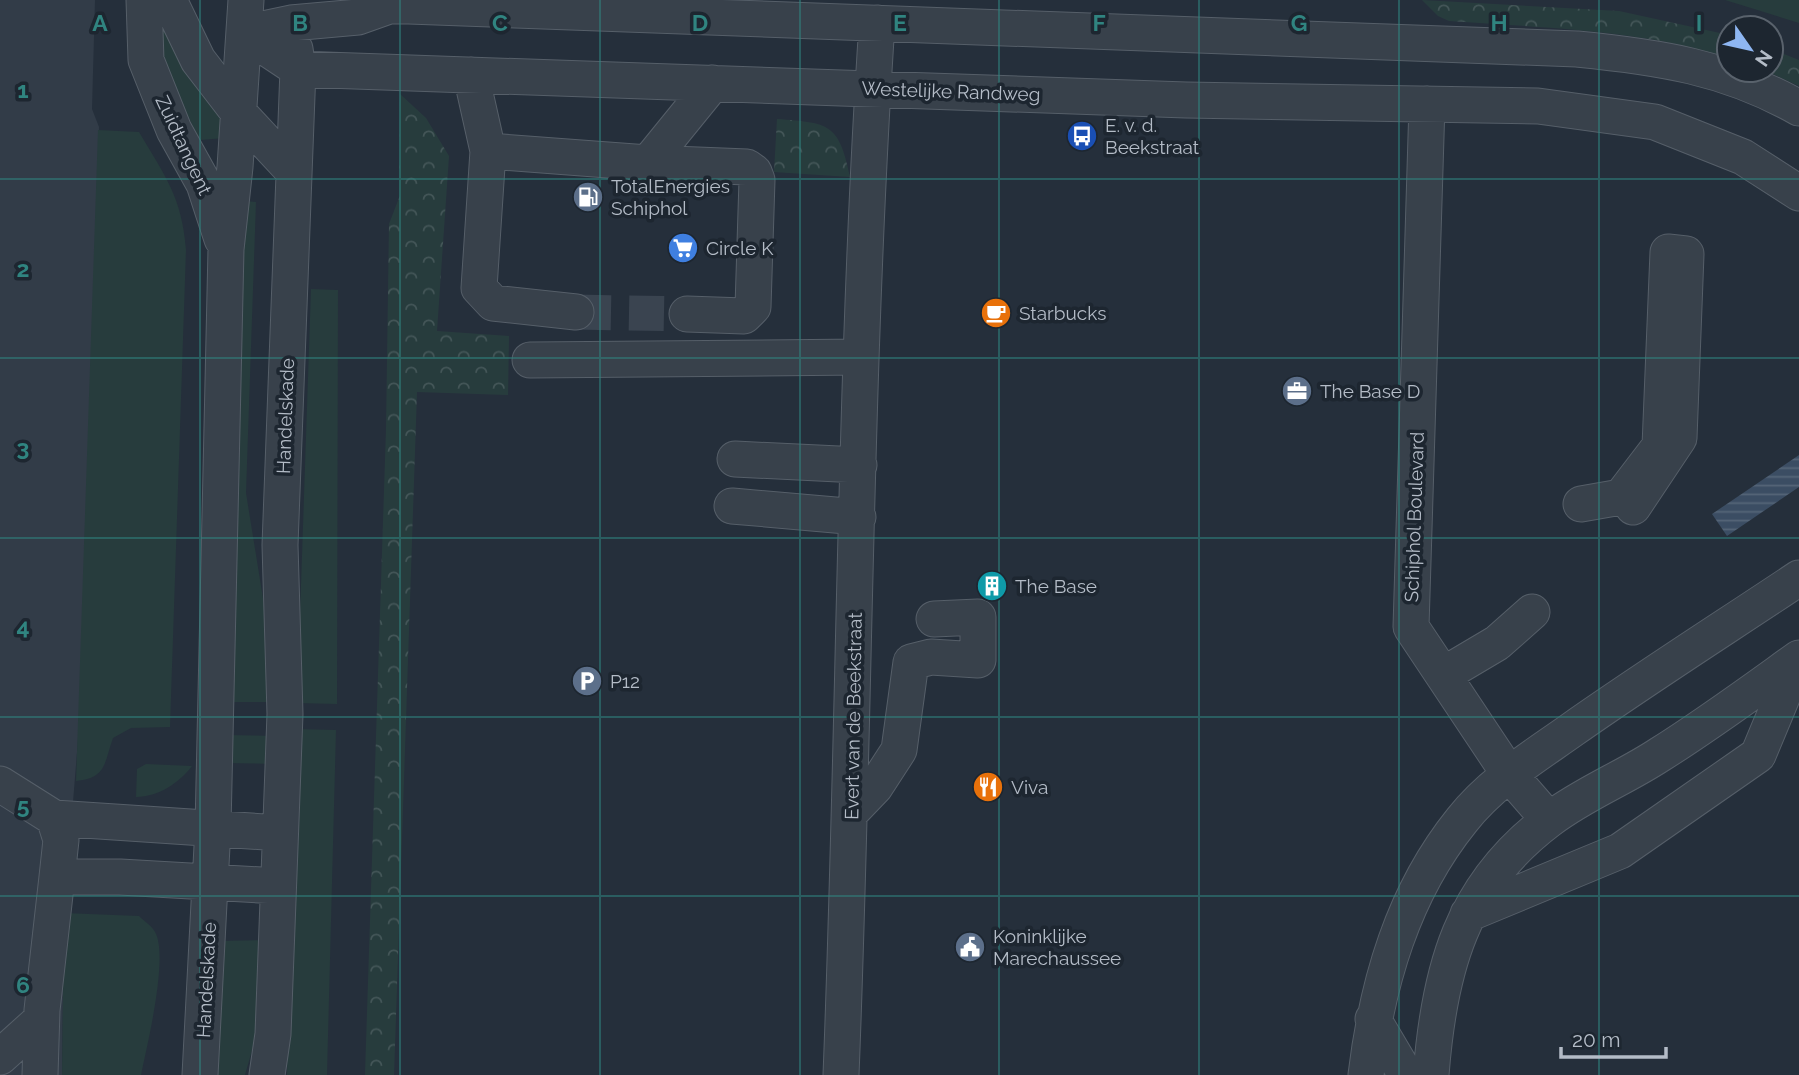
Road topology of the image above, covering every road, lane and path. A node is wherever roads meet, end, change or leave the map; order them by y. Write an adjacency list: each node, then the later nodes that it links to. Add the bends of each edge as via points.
1 (144, 0): 18 (street, Zuidtangent, via 146,60 174,131 204,184)
2 (169, 0): 13 (street, via 198,60)
3 (383, 3): 4 (street, via 358,17); 6 (street)
4 (292, 11): 5 (street); 7 (street, Handelskade)
5 (245, 16): 7 (street); 13 (street, Handelskade)
6 (877, 23): 10 (street, Evert van de Beekstraat); 12 (street, via 1577,49 1664,58 1763,88)
7 (298, 69): 8 (street, Westelijke Randweg); 16 (street, Handelskade)
8 (471, 75): 9 (street, Westelijke Randweg); 14 (street)
9 (713, 83): 10 (street, Westelijke Randweg); 15 (street)
10 (873, 88): 11 (street, Westelijke Randweg); 21 (street, Evert van de Beekstraat)
11 (1427, 104): 17 (street, Westelijke Randweg, via 1538,106 1655,122 1743,157); 32 (street, Schiphol Boulevard, via 1411,627)
12 (1799, 108)
13 (238, 113): 16 (street); 18 (street, Handelskade)
14 (488, 151): 15 (street); 19 (street, via 479,288 493,303)
15 (648, 163): 20 (street, via 747,167 757,180 753,307 744,316)
16 (293, 171): 39 (street, Handelskade, via 280,545 285,714)
17 (1799, 193)
18 (226, 249): 38 (street, Handelskade)
19 (576, 312)
20 (687, 314)
21 (861, 357): 22 (street); 24 (street, Evert van de Beekstraat)
22 (530, 360)
23 (735, 459): 24 (street)
24 (859, 465): 28 (street, Evert van de Beekstraat)
25 (1580, 504): 27 (street, via 1621,497 1660,446 1668,252 1686,254 1679,438)
26 (732, 506): 28 (street)
27 (1633, 507)
28 (858, 517): 35 (street, Evert van de Beekstraat)
29 (1799, 578): 33 (street)
30 (933, 619): 35 (street, via 978,617 978,660 931,657 911,662 899,750)
31 (1799, 659): 37 (street, via 1660,755); 43 (street, via 1758,755 1620,850)
32 (1443, 675): 32 (street, via 1519,652 1524,617 1483,627); 33 (street, Schiphol Boulevard)
33 (1509, 774): 37 (street, Schiphol Boulevard); 44 (street, via 1464,818 1419,887 1402,922)
34 (0, 784): 36 (street)
35 (852, 811): 50 (street, Evert van de Beekstraat)
36 (54, 818): 38 (street); 40 (street, via 61,840)
37 (1549, 820): 43 (street, via 1493,874)
38 (214, 827): 39 (street); 41 (street, Handelskade)
39 (280, 833): 42 (street, Handelskade)
40 (57, 877): 41 (street); 45 (street)
41 (211, 884): 42 (street); 48 (street, Handelskade)
42 (278, 886): 49 (street, Handelskade, via 273,1034)
43 (1468, 914): 53 (street, via 1444,972)
44 (1373, 1019): 51 (street); 52 (street)
45 (41, 1020): 46 (street); 47 (street)
46 (0, 1057)
47 (40, 1075)
48 (200, 1075)
49 (267, 1075)
50 (841, 1075)
51 (1366, 1075)
52 (1406, 1075)
53 (1430, 1075)

